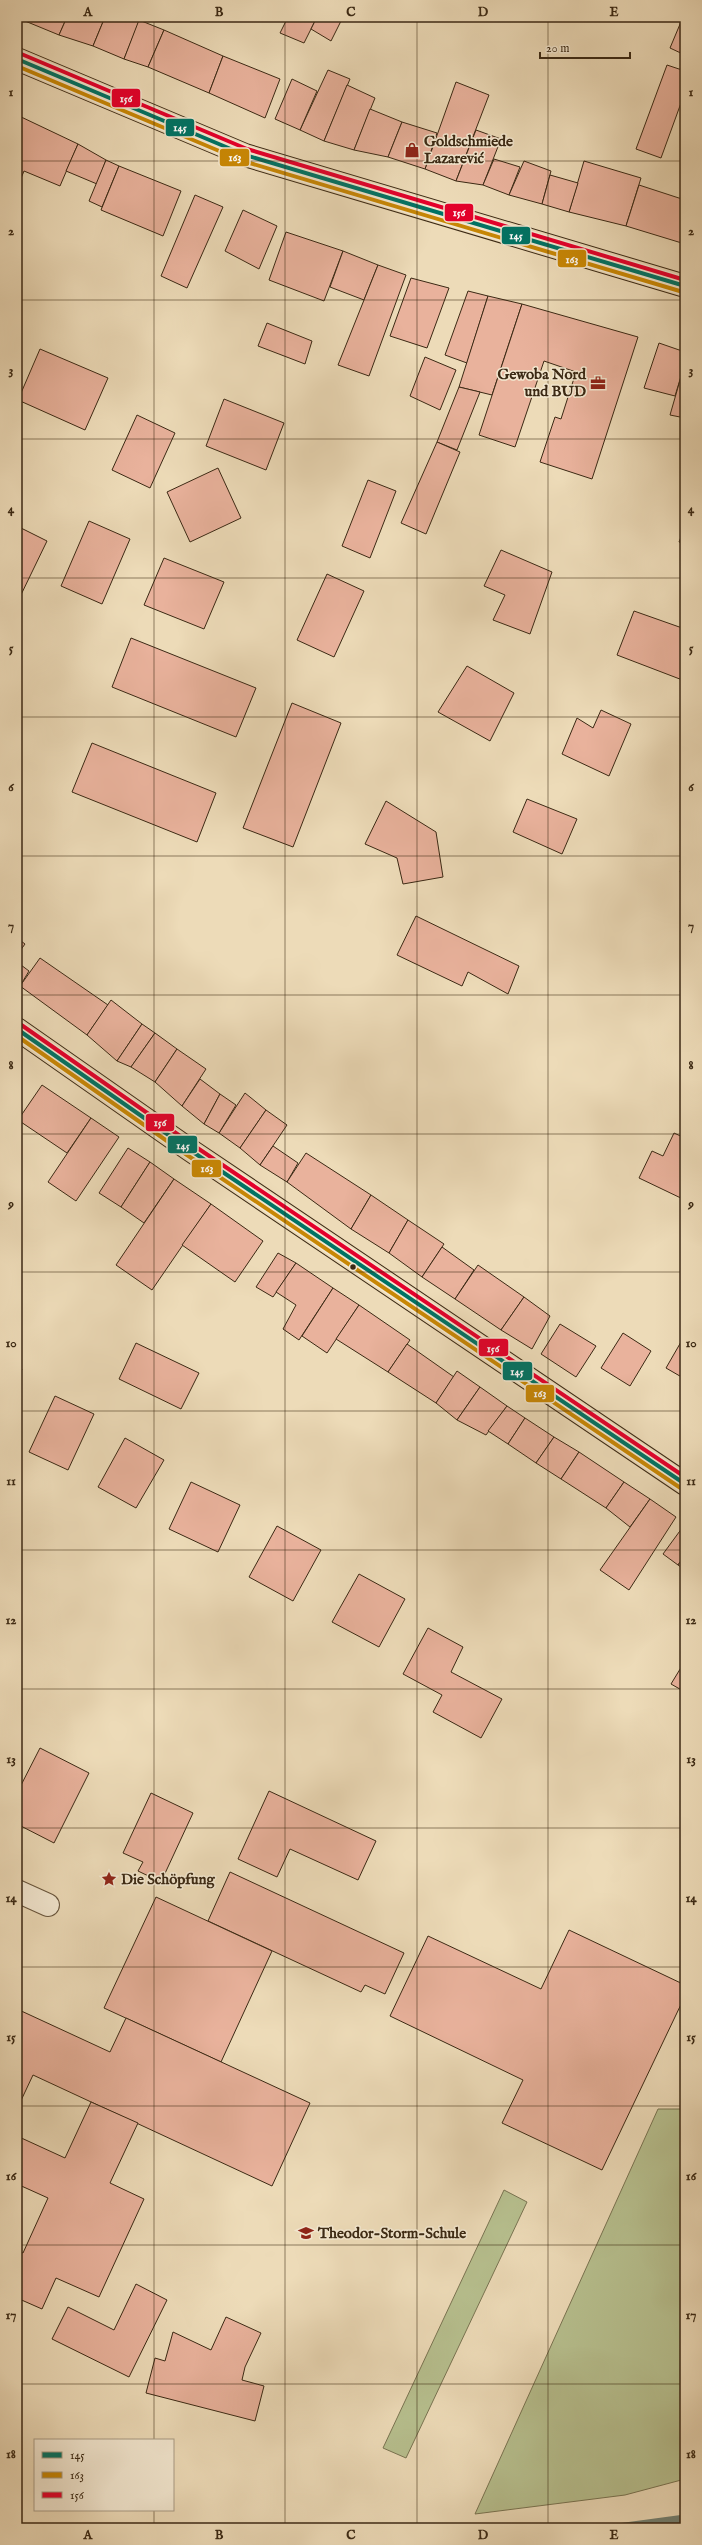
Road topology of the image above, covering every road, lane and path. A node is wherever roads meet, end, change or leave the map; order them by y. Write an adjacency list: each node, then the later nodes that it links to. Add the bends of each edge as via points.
1 (17, 59): 2 (main road, via 245,155)
2 (685, 286)
3 (17, 1029): 4 (main road, via 196,1154)
4 (685, 1484)
5 (17, 1891): 6 (street)
6 (48, 1905)

